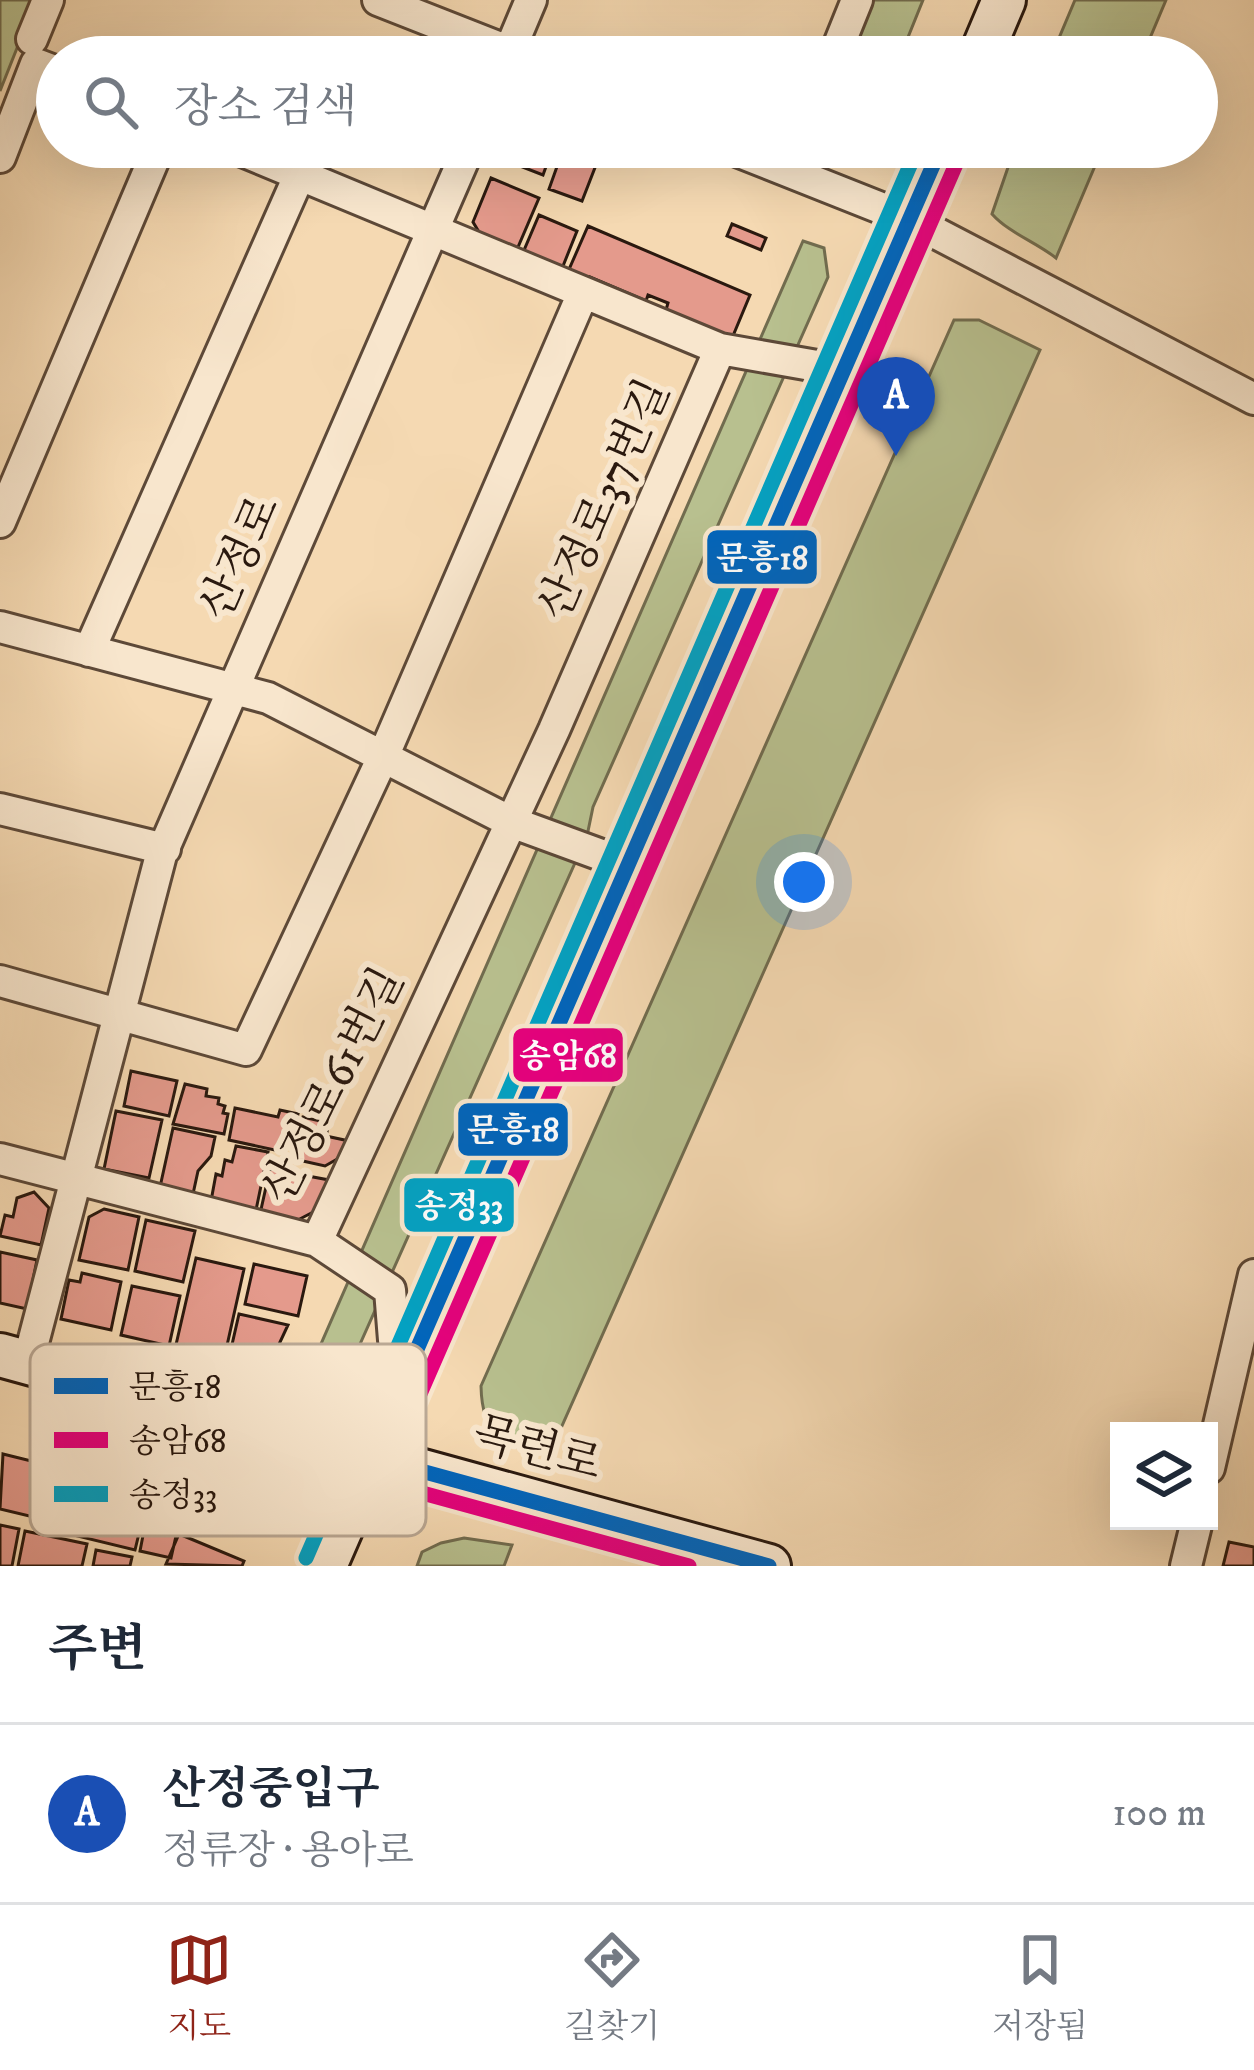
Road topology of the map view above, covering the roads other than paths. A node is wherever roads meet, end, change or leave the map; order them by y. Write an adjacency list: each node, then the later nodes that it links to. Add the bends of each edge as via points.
1 (48, 0): 10 (street)
2 (378, 0): 6 (street)
3 (531, 0): 7 (street)
4 (1004, 0): 9 (main road)
5 (846, 3): 8 (street)
6 (466, 36)
7 (519, 36)
8 (838, 36)
9 (989, 36)
10 (32, 39)
11 (36, 64): 12 (street)
12 (0, 157)
13 (149, 168): 25 (street)
14 (280, 168): 18 (street, 산정로37번길)
15 (460, 168): 20 (street, 산정로)
16 (806, 168): 19 (street)
17 (932, 168): 19 (main road)
18 (298, 176): 20 (street, 산정로37번길); 28 (street)
19 (911, 220): 24 (street); 42 (main road)
20 (434, 231): 21 (street, 산정로37번길); 29 (street, 산정로)
21 (583, 292): 22 (street, 산정로37번길); 30 (street)
22 (720, 349): 23 (street); 32 (street, 산정로37번길)
23 (817, 366)
24 (1254, 399)
25 (14, 457): 26 (street)
26 (0, 522)
27 (0, 627): 28 (street)
28 (88, 651): 29 (street)
29 (233, 690): 30 (street, via 268,698); 33 (street, 산정로)
30 (383, 757): 32 (street); 36 (street, via 246,1050)
31 (0, 809): 33 (street)
32 (512, 822): 34 (street); 39 (street, 산정로61번길)
33 (165, 849): 36 (street, 산정로)
34 (604, 856)
35 (0, 981): 36 (street)
36 (119, 1014): 38 (street, 산정로)
37 (0, 1159): 38 (street, 산정로61번길)
38 (75, 1178): 39 (street, 산정로61번길); 43 (street, 산정로)
39 (317, 1241): 41 (street, via 390,1290)
40 (1254, 1275): 44 (street)
41 (394, 1340)
42 (419, 1344)
43 (14, 1358)
44 (1218, 1429)
45 (426, 1471): 49 (main road, 목련로)
46 (1194, 1530): 50 (street)
47 (338, 1536): 48 (main road)
48 (326, 1566)
49 (770, 1566)
50 (1186, 1566)

